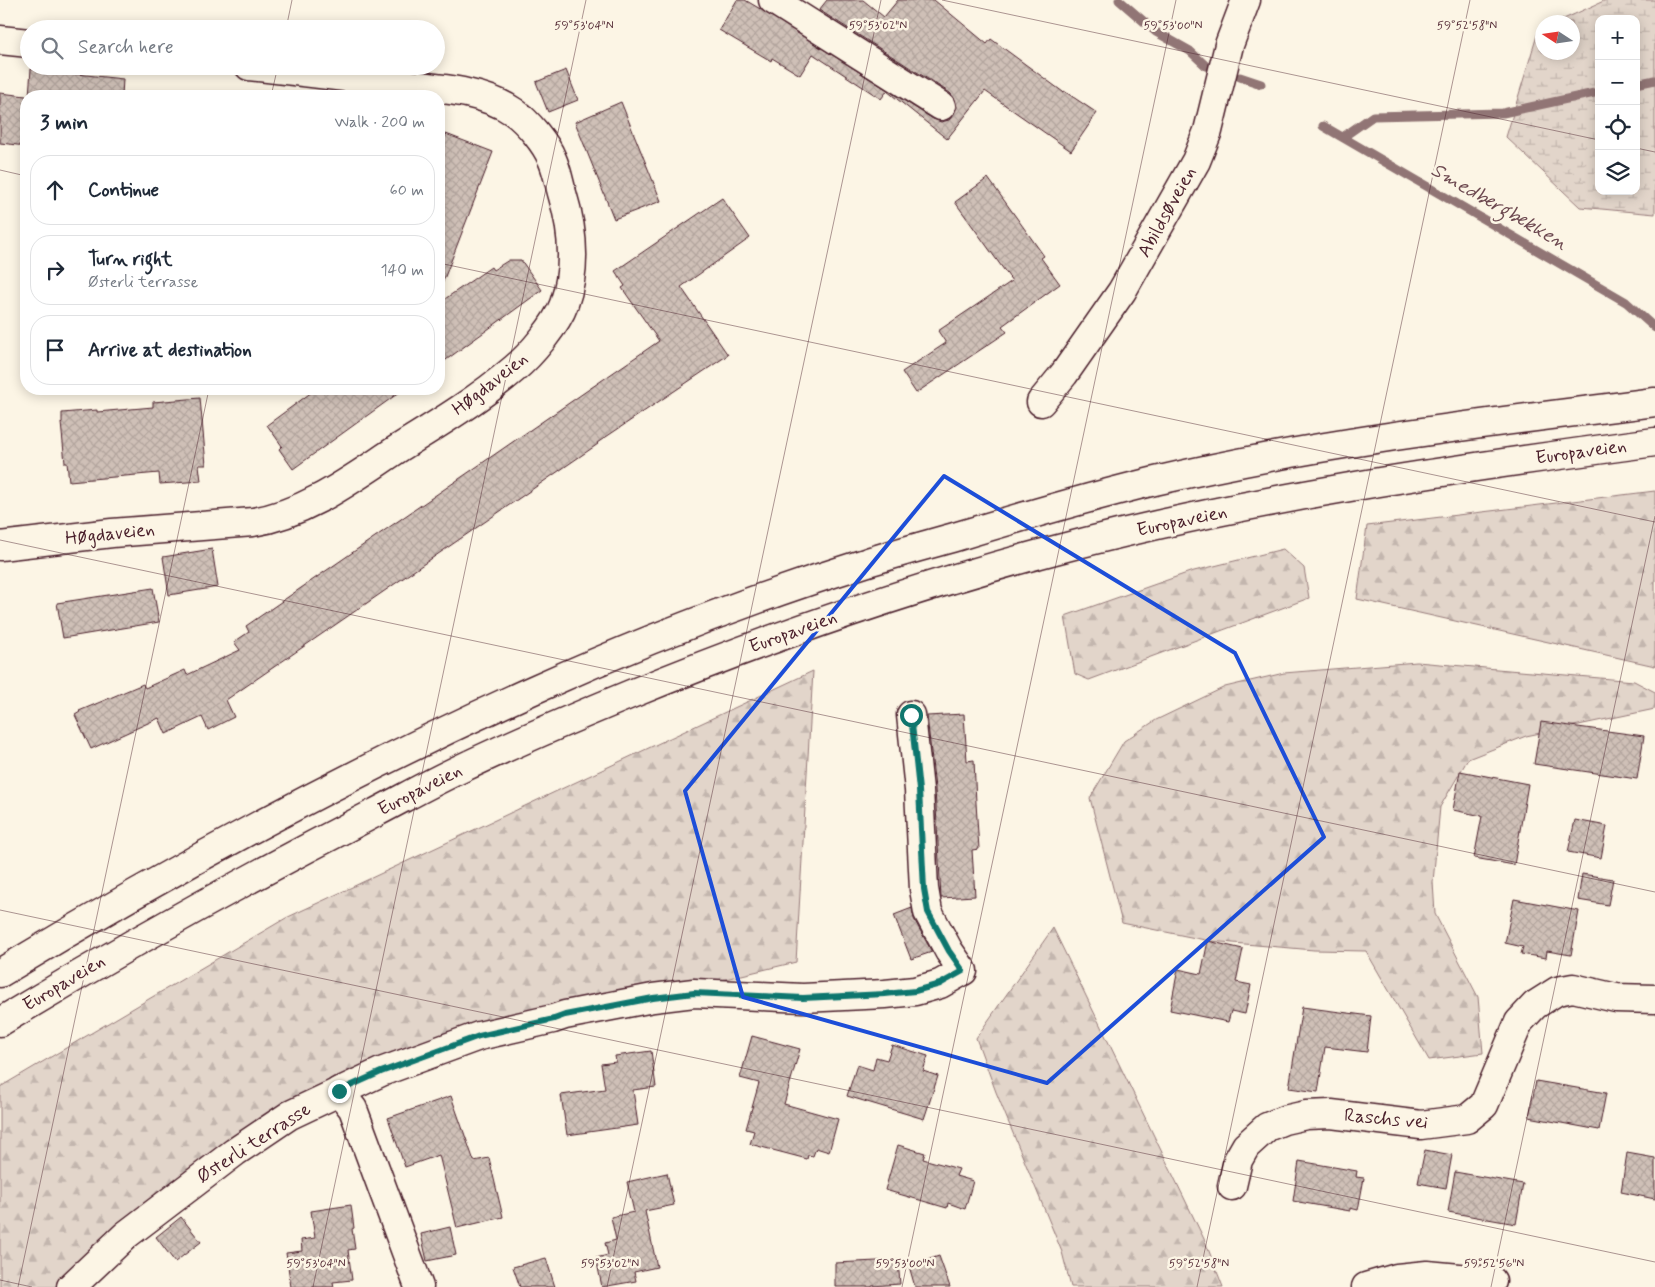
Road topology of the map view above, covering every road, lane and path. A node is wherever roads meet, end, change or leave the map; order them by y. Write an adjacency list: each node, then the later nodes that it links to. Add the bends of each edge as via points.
1 (773, 0): 6 (main road)
2 (1237, 3): 7 (main road, Abildsøveien, via 1208,131 1196,160 1122,291)
3 (0, 40): 4 (main road)
4 (20, 42)
5 (330, 75): 10 (main road, Høgdaveien, via 463,92 493,101 514,112 538,136 552,158 565,201 574,256 562,308 545,335 514,369 448,418 321,499 286,514 253,522)
6 (941, 106)
7 (1041, 402)
8 (1655, 402): 12 (main road, via 1340,444 1155,481 1040,511 810,581 613,656 386,759 274,817)
9 (1655, 442): 14 (main road, Europaveien, via 1445,471 1169,522 1052,551 822,621 712,661 548,728 456,770 293,854)
10 (0, 546)
11 (911, 715): 15 (main road, Østerli terrasse, via 928,912 963,971 940,984 885,994 803,998 694,993 653,998 479,1036)
12 (0, 973)
13 (1655, 999): 16 (main road, Raschs vei, via 1616,998 1573,988 1557,991 1535,1005 1520,1022 1484,1106 1467,1120 1421,1125 1331,1114 1284,1120 1267,1128 1246,1146 1238,1160)
14 (0, 1022)
15 (339, 1091): 18 (main road, Østerli terrasse, via 290,1116 235,1152 126,1235); 19 (main road, via 353,1109)
16 (1232, 1186)
17 (1492, 1281): 20 (main road, via 1427,1275 1397,1278)
18 (71, 1287)
19 (419, 1287)
20 (1366, 1287)

